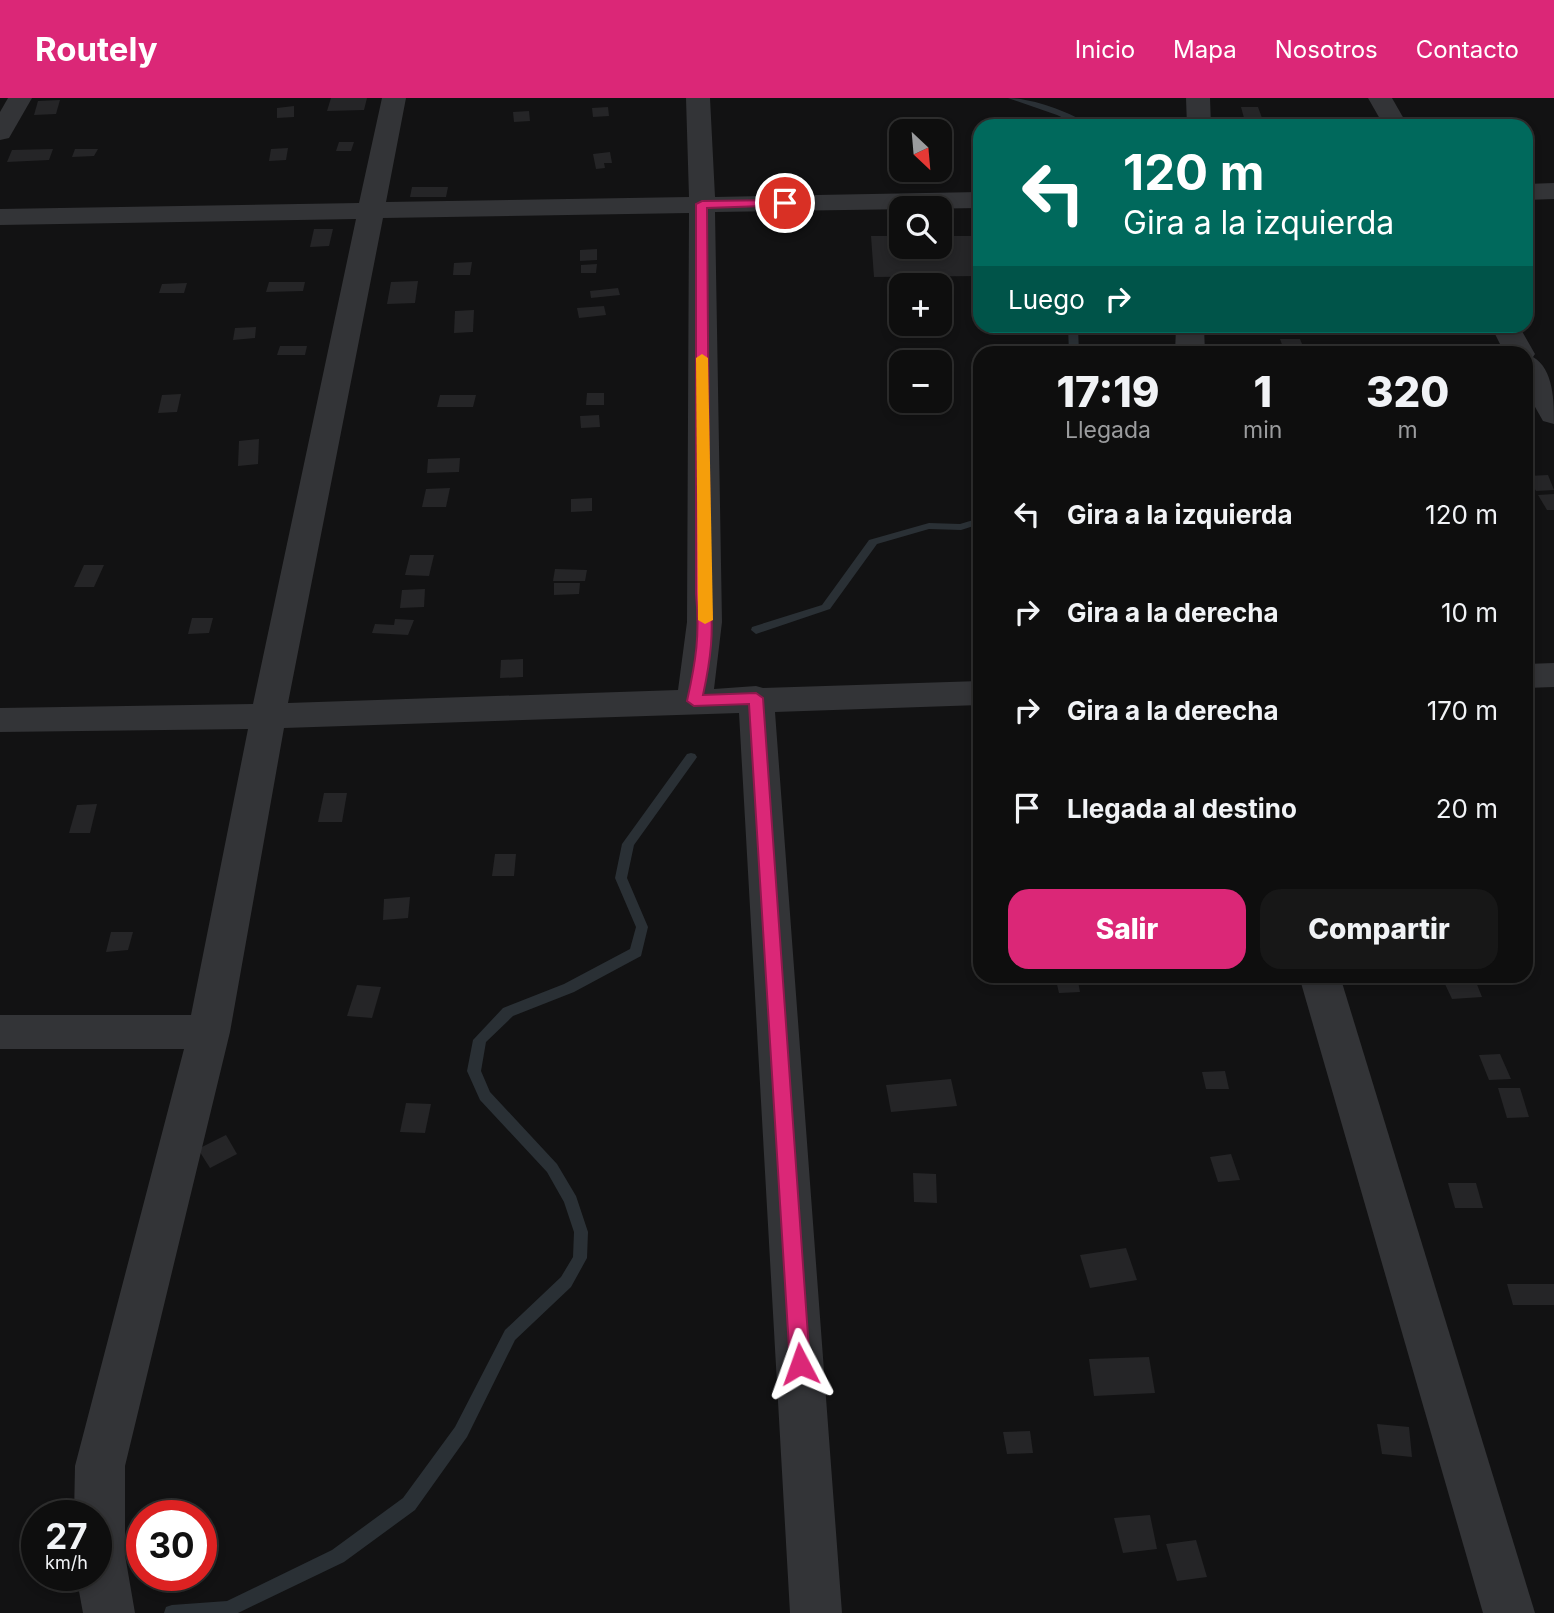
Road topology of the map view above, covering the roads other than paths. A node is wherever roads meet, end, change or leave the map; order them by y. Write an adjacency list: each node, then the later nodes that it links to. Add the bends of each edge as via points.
1 (20, 98): 8 (street)
2 (394, 98): 13 (street)
3 (698, 98): 12 (street)
4 (1198, 98): 6 (street)
5 (1380, 98): 7 (street)
6 (1199, 119)
7 (1392, 119)
8 (0, 133)
9 (1554, 191): 10 (street)
10 (1533, 192)
11 (973, 200): 12 (street)
12 (702, 204): 13 (street); 21 (street, via 706,632)
13 (369, 212): 14 (street); 22 (street)
14 (0, 217)
15 (1533, 377): 16 (street)
16 (1554, 415)
17 (1554, 675): 18 (street)
18 (1533, 676)
19 (973, 693): 20 (street)
20 (756, 698): 21 (street); 28 (street)
21 (694, 701): 22 (street)
22 (268, 716): 23 (street); 26 (street)
23 (0, 720)
24 (1321, 983): 29 (street)
25 (0, 1032): 26 (street)
26 (209, 1032): 27 (street, via 100,1466 99,1556)
27 (109, 1613)
28 (816, 1613)
29 (1509, 1613)

